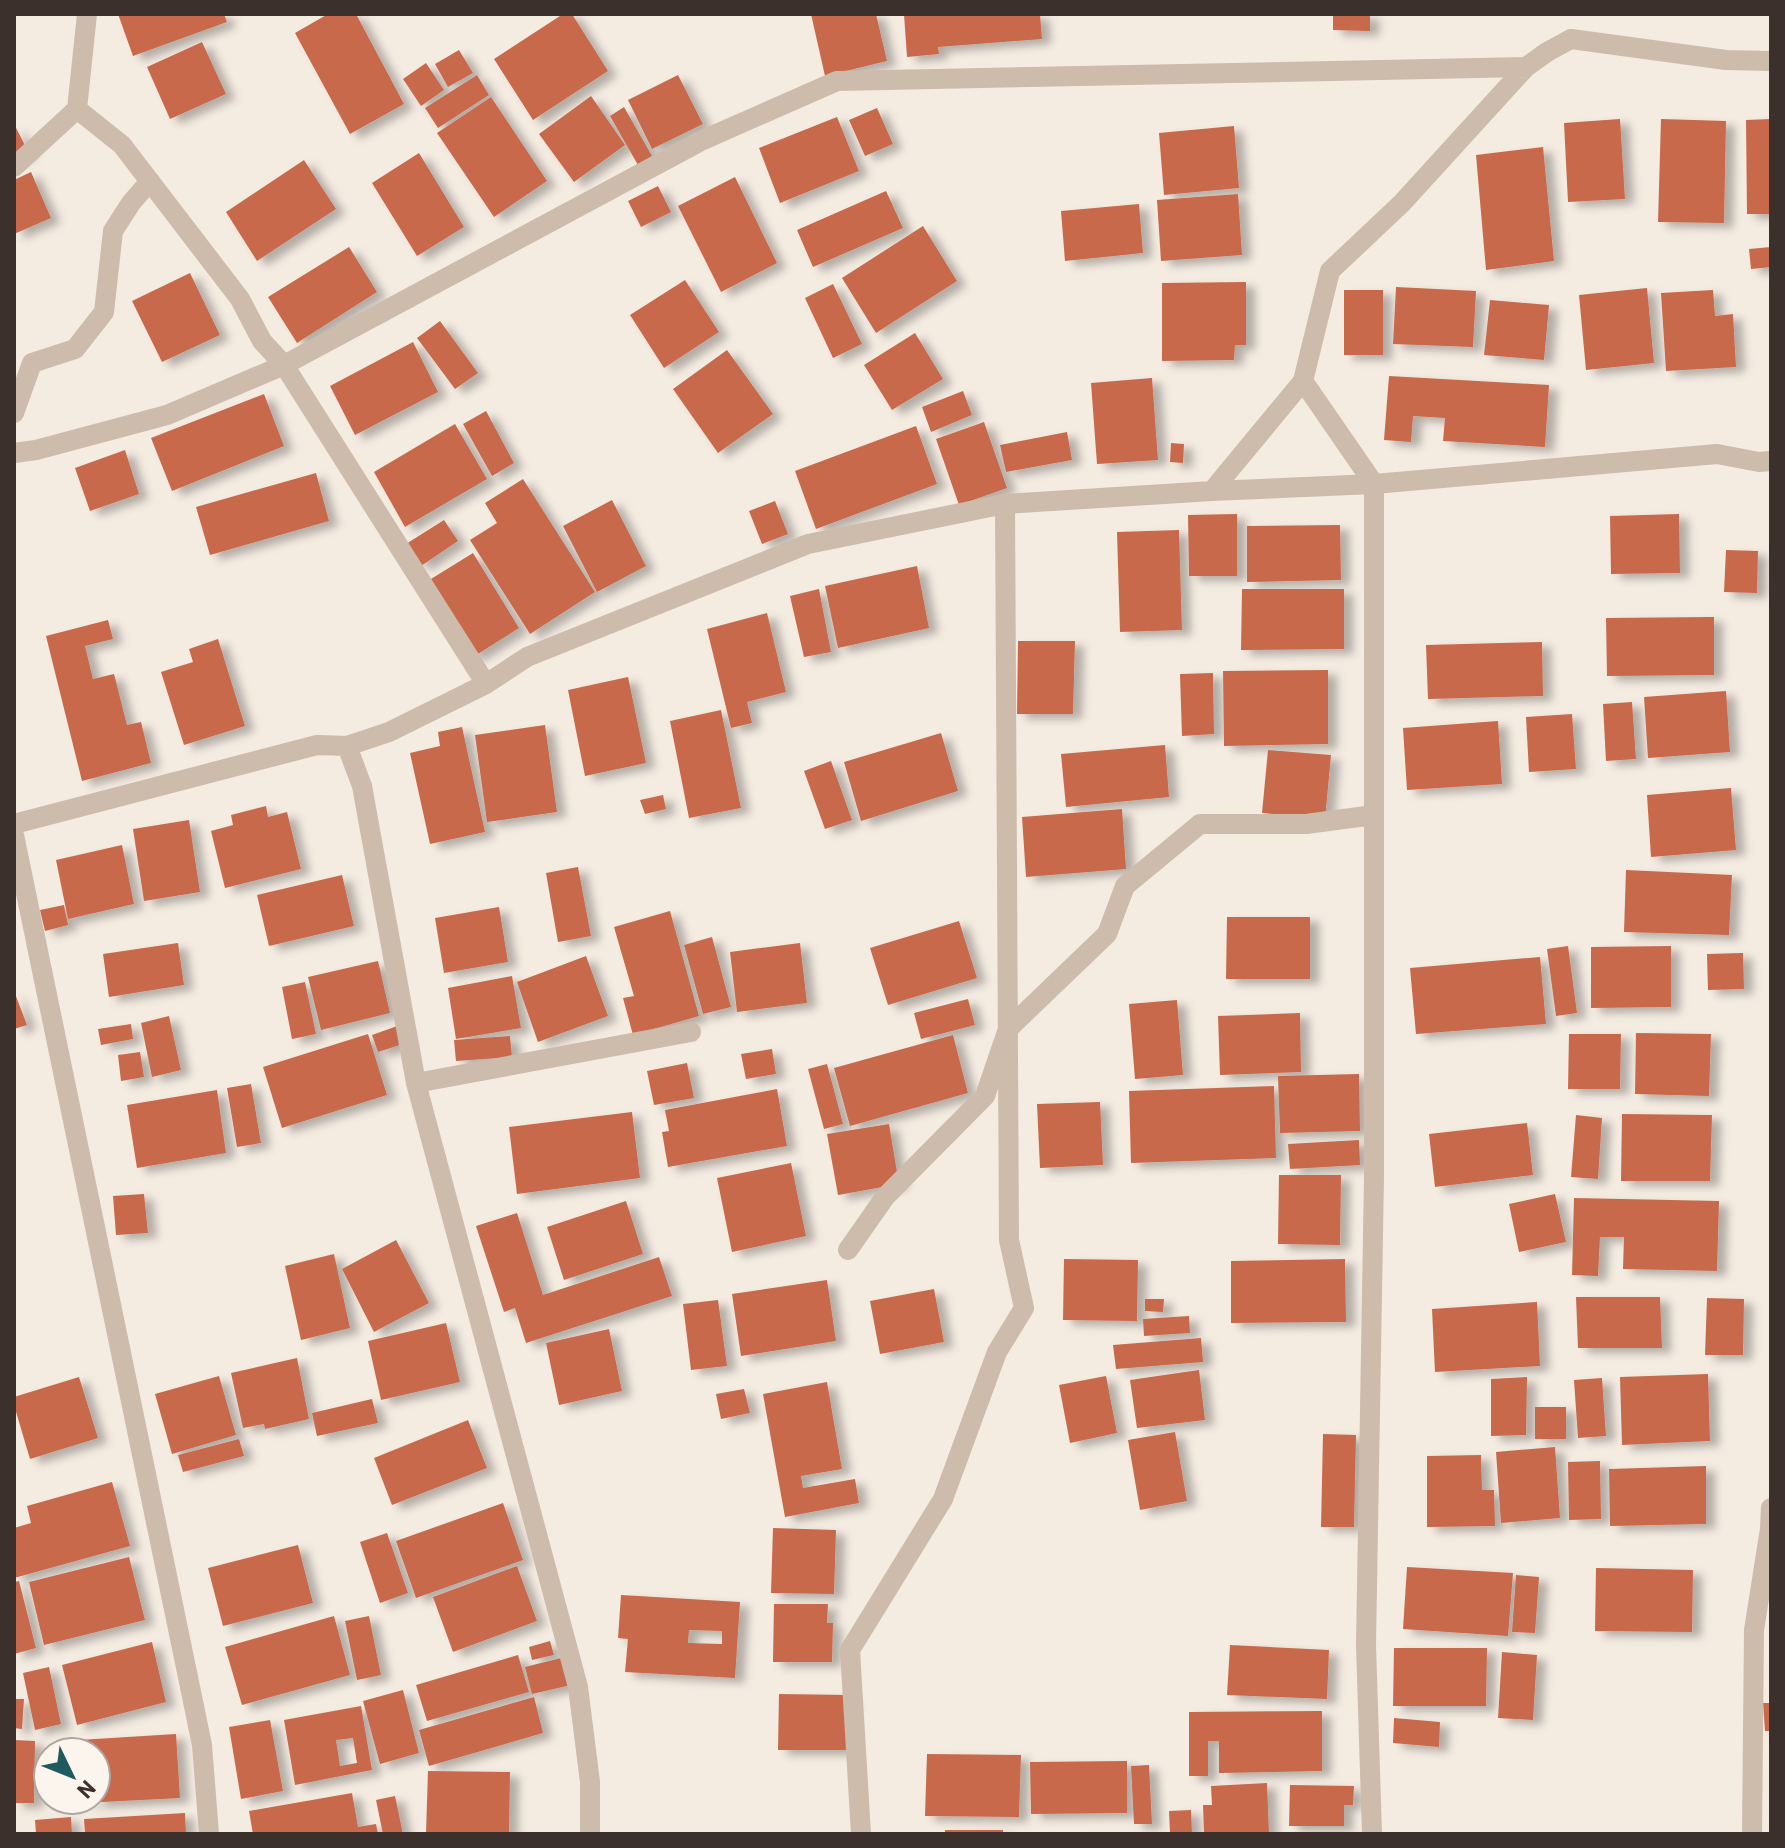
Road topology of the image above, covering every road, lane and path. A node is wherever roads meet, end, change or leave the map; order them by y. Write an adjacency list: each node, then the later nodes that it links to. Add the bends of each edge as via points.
1 (87, 14): 4 (street)
2 (1771, 61): 3 (street, via 1571,39)
3 (1526, 67): 7 (street, via 837,81 703,140); 8 (street, via 1402,203 1330,271)
4 (77, 109): 5 (street); 6 (street, via 122,145)
5 (14, 167)
6 (150, 181): 7 (street); 9 (street, via 113,231 104,312 75,349 32,363)
7 (284, 365): 10 (street, via 167,415); 15 (street)
8 (1303, 381): 12 (street); 13 (street)
9 (14, 413)
10 (14, 453)
11 (1771, 461): 12 (street, via 1717,454)
12 (1374, 484): 13 (street); 17 (street)
13 (1212, 491): 14 (street)
14 (1005, 504): 15 (street, via 808,544 527,657); 20 (street)
15 (486, 684): 16 (street, via 389,732)
16 (347, 746): 18 (street, via 317,745); 22 (street, via 362,786)
17 (1374, 815): 20 (street, via 1306,824 1200,824 1125,886 1107,934); 28 (street, via 1366,1645)
18 (14, 824)
19 (14, 835): 25 (street, via 202,1745)
20 (1008, 1029): 23 (street, via 985,1096 885,1197); 27 (street, via 1009,1240 1024,1308 997,1352 943,1499 850,1650)
21 (691, 1032): 22 (street)
22 (416, 1083): 26 (street, via 578,1687 590,1782)
23 (848, 1250)
24 (1771, 1508): 29 (street, via 1754,1630)
25 (209, 1834)
26 (590, 1834)
27 (861, 1834)
28 (1372, 1834)
29 (1752, 1834)

